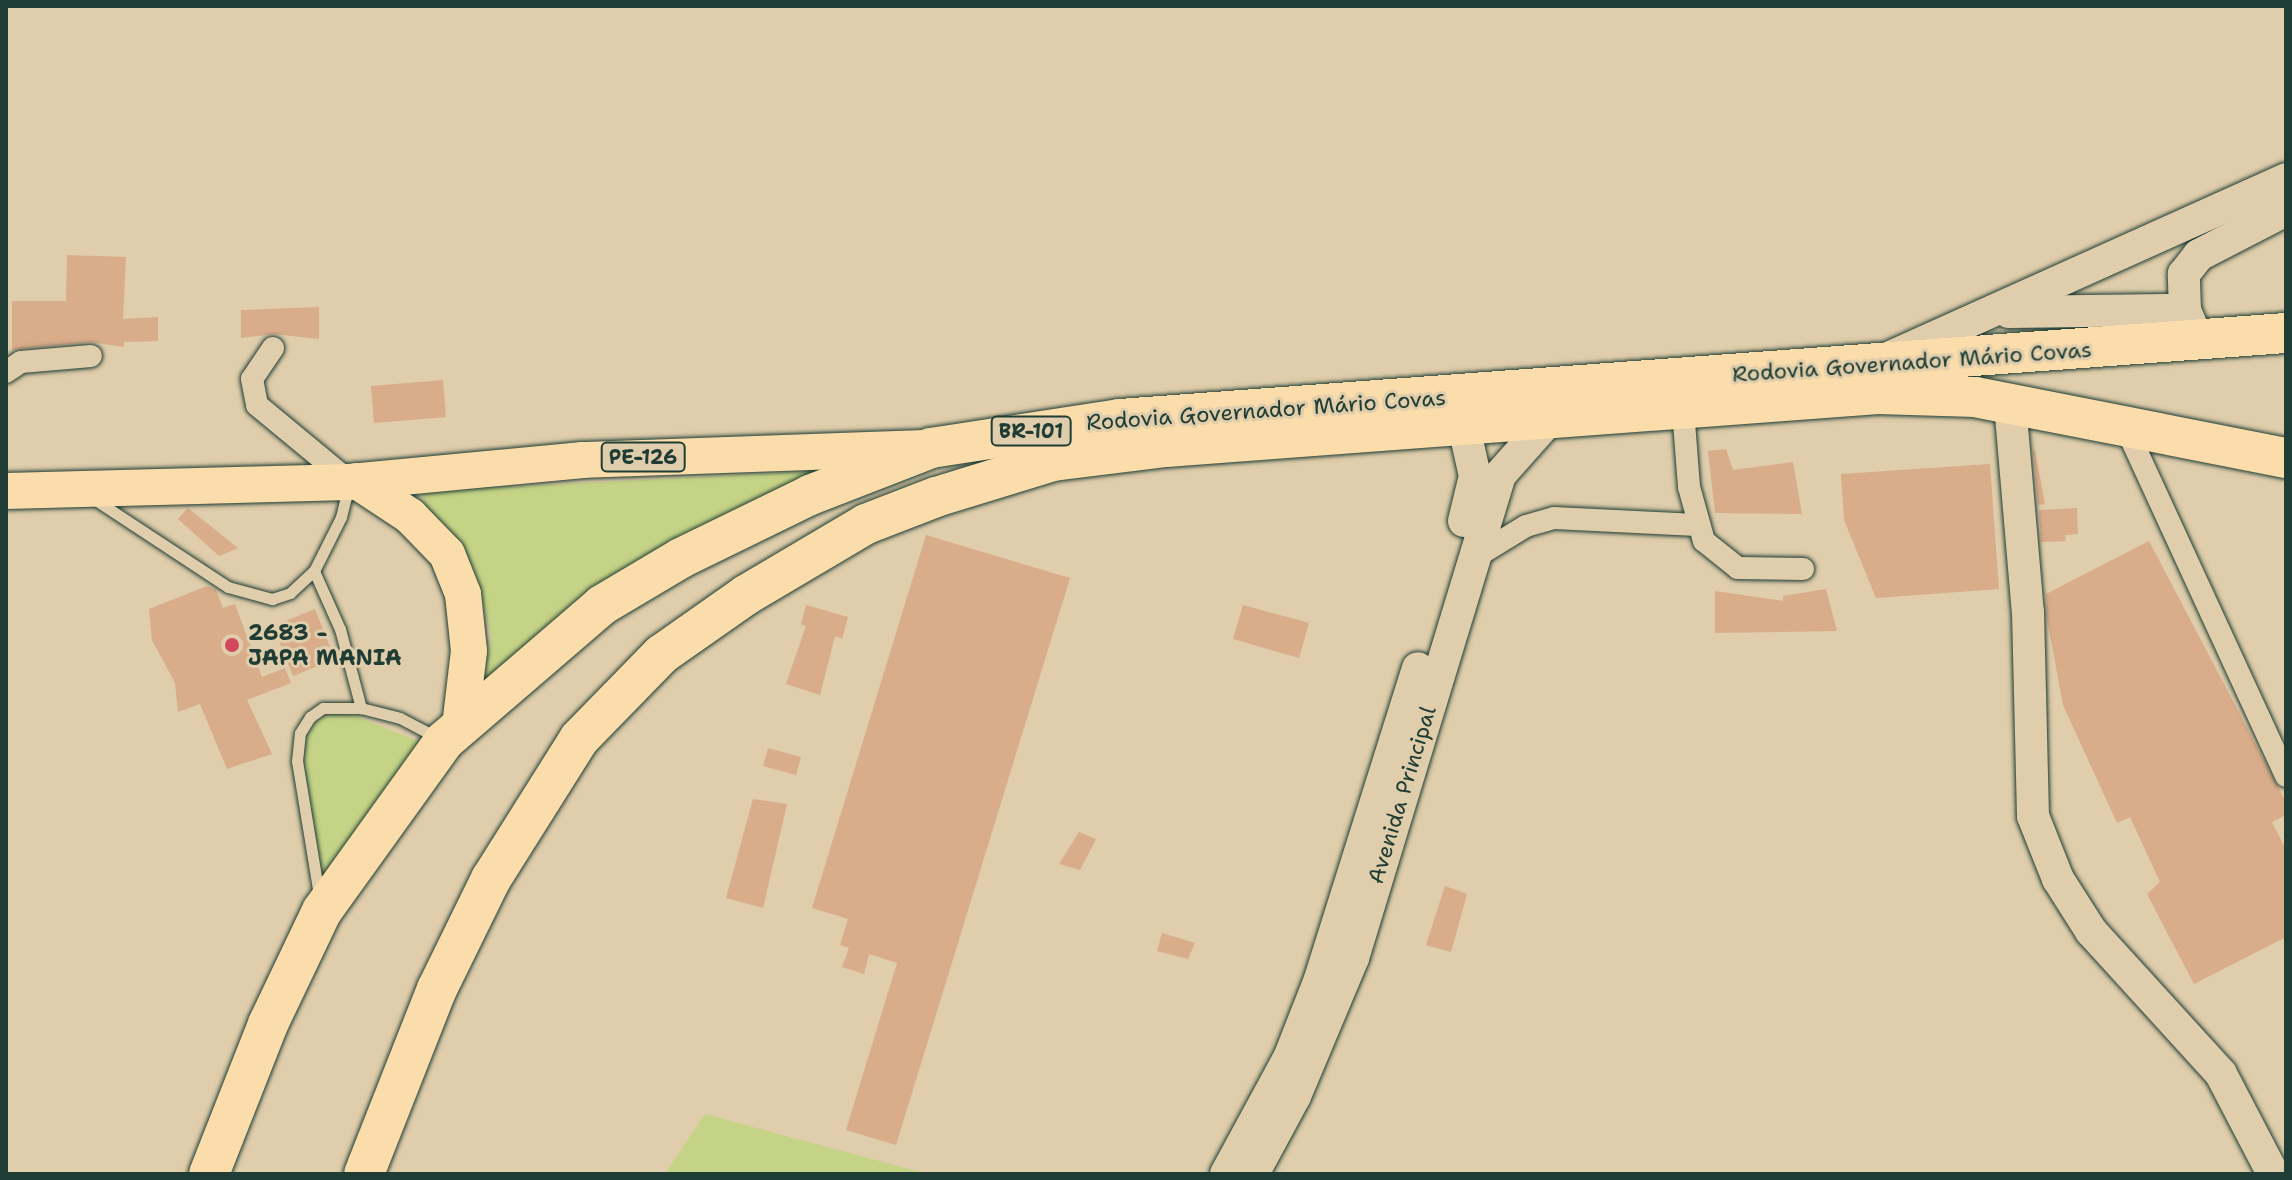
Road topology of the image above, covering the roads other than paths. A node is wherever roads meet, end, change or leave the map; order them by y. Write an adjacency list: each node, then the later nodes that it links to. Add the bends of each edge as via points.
1 (2286, 179): 3 (street)
2 (2286, 210): 4 (street, via 2199,255 2184,274)
3 (1990, 313): 4 (street); 8 (street)
4 (2192, 325): 5 (highway, Rodovia Governador Mário Covas / BR-101); 8 (highway, Rodovia Governador Mário Covas / BR-101)
5 (2286, 333)
6 (273, 348): 17 (street, via 252,379 257,405)
7 (91, 356): 9 (street, via 21,362)
8 (1875, 365): 15 (highway, Rodovia Governador Mário Covas / BR-101, via 1120,419)
9 (6, 372)
10 (2010, 404): 11 (highway, Rodovia Governador Mário Covas / BR-101, via 1963,396 1878,394); 14 (highway, Rodovia Governador Mário Covas / BR-101); 32 (street, via 2028,612 2033,816 2058,879 2091,931 2221,1074)
11 (1683, 409): 12 (highway, Rodovia Governador Mário Covas / BR-101); 20 (street)
12 (1548, 421): 13 (highway, Rodovia Governador Mário Covas / BR-101); 22 (street, Avenida Principal, via 1500,475)
13 (1464, 427): 22 (street, Avenida Principal, via 1475,476); 29 (highway, Rodovia Governador Mário Covas / BR-101, via 1166,447 1053,461 866,524 746,595 662,654 579,739 536,801 437,989)
14 (2126, 428): 16 (highway, Rodovia Governador Mário Covas / BR-101); 26 (street)
15 (931, 448): 17 (main road, PE-126, via 583,460); 25 (highway, Rodovia Governador Mário Covas / BR-101, via 810,495 681,558 602,605)
16 (2286, 458)
17 (354, 482): 18 (main road, PE-126); 23 (lane); 25 (main road, via 410,516 447,554 463,594 469,651)
18 (80, 490): 19 (main road, PE-126); 23 (lane, via 228,587 255,597 290,593)
19 (6, 491)
20 (1697, 525): 21 (street, via 1704,541 1738,568); 22 (street, via 1554,518 1526,526)
21 (1803, 569)
22 (1462, 570): 30 (street, Avenida Principal, via 1319,982 1289,1058); 31 (street, Avenida Principal, via 1353,958 1301,1084)
23 (314, 571): 24 (lane, via 340,629)
24 (361, 708): 25 (lane); 27 (lane, via 323,708 300,733 300,790)
25 (452, 734): 27 (highway, Rodovia Governador Mário Covas / BR-101)
26 (2286, 776)
27 (322, 911): 28 (highway, Rodovia Governador Mário Covas / BR-101, via 268,1024)
28 (209, 1174)
29 (364, 1174)
30 (1226, 1174)
31 (1253, 1174)
32 (2273, 1174)

